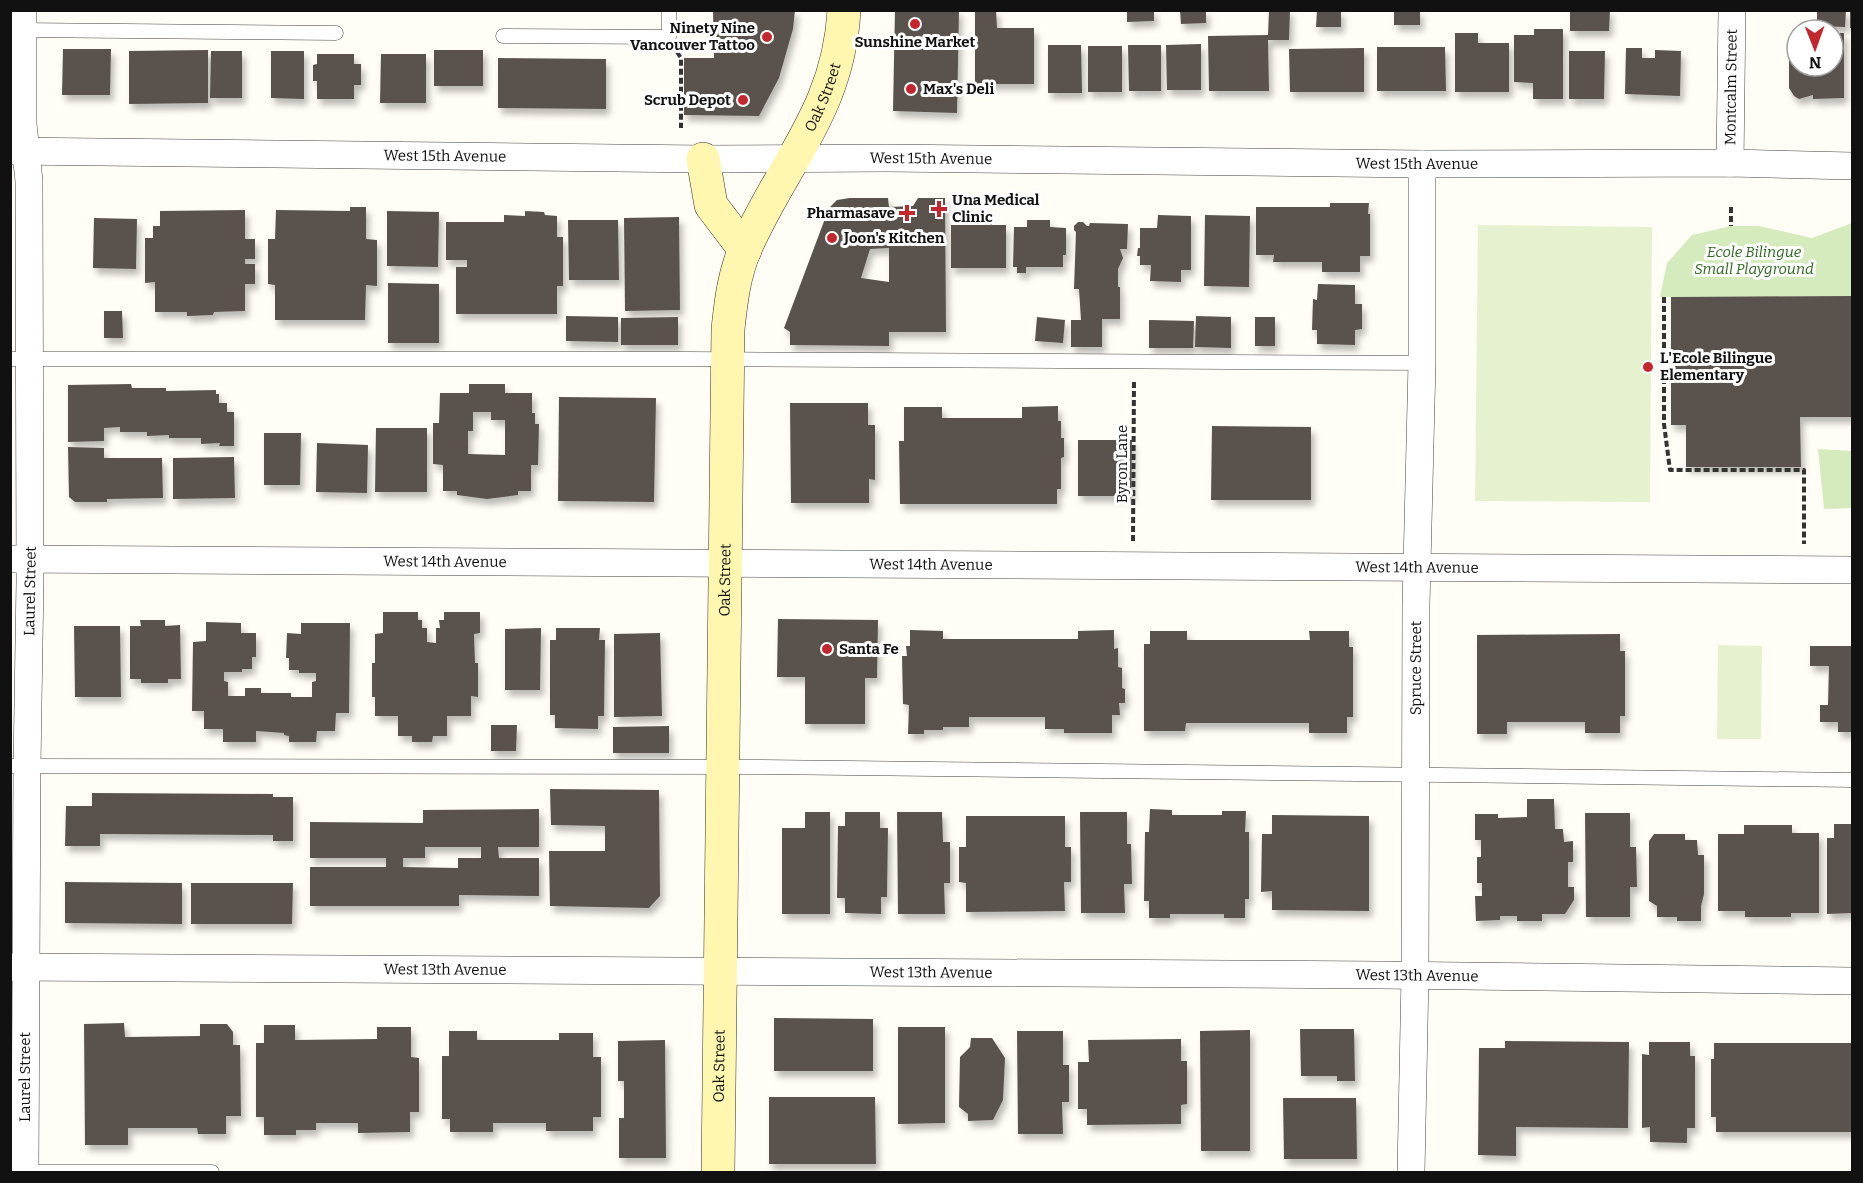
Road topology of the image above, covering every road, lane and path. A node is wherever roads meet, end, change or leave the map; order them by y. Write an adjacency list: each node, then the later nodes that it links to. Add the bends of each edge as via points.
1 (669, 10): 7 (lane)
2 (844, 10): 10 (main road, Oak Street, via 841,47 832,79)
3 (1732, 10): 12 (street, Montcalm Street)
4 (19, 23): 5 (lane); 9 (street, Laurel Street, via 24,124)
5 (336, 33)
6 (502, 36): 7 (lane)
7 (669, 37): 8 (path, via 681,58)
8 (681, 128)
9 (18, 151): 11 (street, West 15th Avenue); 19 (street, Laurel Street, via 28,181)
10 (795, 158): 11 (street, West 15th Avenue); 13 (street, West 15th Avenue); 17 (main road, Oak Street)
11 (703, 159): 17 (main road, via 711,205)
12 (1730, 163): 13 (street, West 15th Avenue); 14 (street, West 15th Avenue)
13 (1422, 164): 22 (street, Spruce Street)
14 (1852, 166)
15 (1731, 207): 16 (path)
16 (1731, 226)
17 (745, 250): 20 (main road, Oak Street, via 733,284)
18 (1664, 297): 23 (path, via 1664,424 1670,470 1804,471)
19 (20, 359): 20 (lane); 24 (street, Laurel Street)
20 (727, 360): 21 (lane); 25 (main road, Oak Street)
21 (1134, 361): 22 (lane); 26 (path, Byron Lane)
22 (1422, 363): 27 (street, Spruce Street)
23 (1804, 553)
24 (20, 559): 25 (street, West 14th Avenue); 29 (street, Laurel Street)
25 (724, 564): 26 (street, West 14th Avenue); 30 (main road, Oak Street)
26 (1133, 566): 27 (street, West 14th Avenue)
27 (1417, 568): 28 (street, West 14th Avenue); 31 (street, Spruce Street)
28 (1852, 570)
29 (19, 766): 30 (lane); 33 (street, Laurel Street)
30 (722, 767): 31 (lane); 34 (main road, Oak Street)
31 (1416, 774): 32 (lane); 35 (street, Spruce Street)
32 (1852, 780)
33 (18, 967): 34 (street, West 13th Avenue); 37 (street, Laurel Street)
34 (720, 970): 35 (street, West 13th Avenue); 39 (main road, Oak Street)
35 (1415, 976): 36 (street, West 13th Avenue); 40 (street, Spruce Street)
36 (1852, 981)
37 (26, 1173): 38 (lane)
38 (212, 1173)
39 (718, 1173)
40 (1411, 1173)

